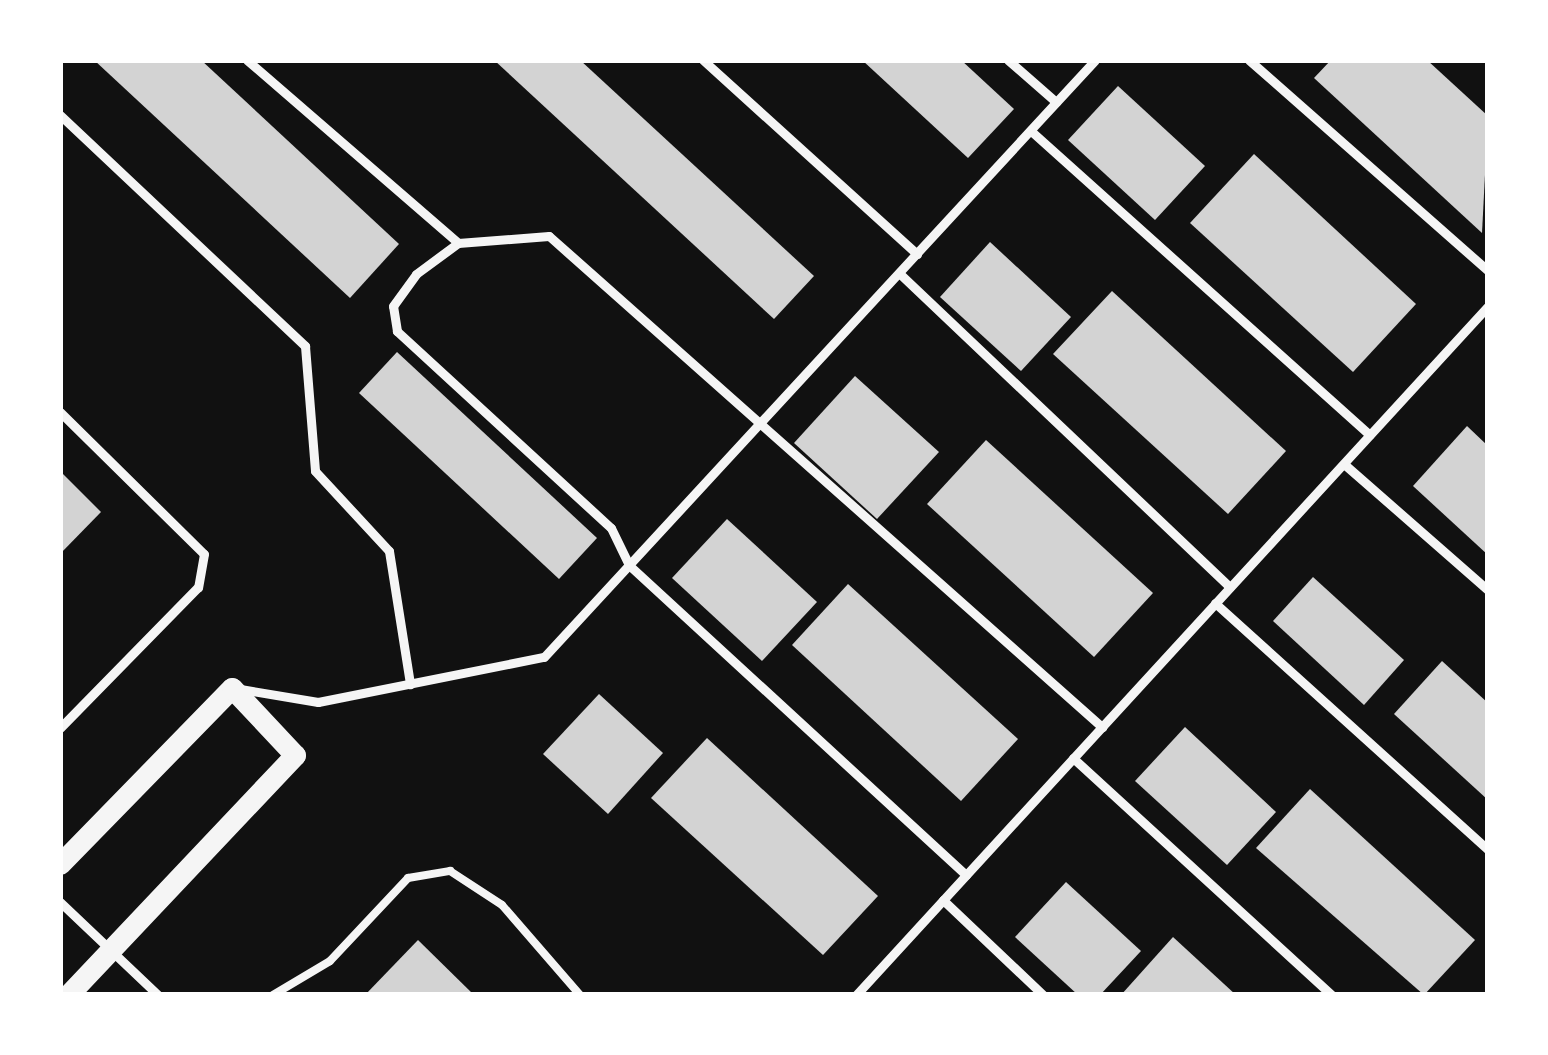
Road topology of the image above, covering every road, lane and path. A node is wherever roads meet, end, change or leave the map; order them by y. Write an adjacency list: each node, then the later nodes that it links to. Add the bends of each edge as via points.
1 (247, 60): 9 (lane)
2 (704, 60): 10 (lane)
3 (1008, 60): 6 (lane)
4 (1096, 60): 6 (lane)
5 (1249, 60): 11 (lane)
6 (1056, 102): 8 (lane)
7 (60, 116): 22 (lane, via 305,346 315,471 389,550)
8 (1030, 131): 10 (lane); 16 (lane)
9 (458, 243): 15 (lane, via 549,236); 18 (lane, via 393,306 397,331 611,528)
10 (916, 254): 12 (lane)
11 (1488, 271)
12 (899, 273): 15 (lane); 19 (lane)
13 (1488, 307): 16 (lane)
14 (60, 412): 25 (lane, via 204,554 199,587)
15 (759, 424): 18 (lane); 24 (lane)
16 (1370, 435): 17 (lane)
17 (1344, 464): 19 (lane); 20 (lane)
18 (629, 565): 22 (lane, via 544,657); 29 (lane)
19 (1230, 587): 21 (lane)
20 (1488, 590)
21 (1215, 603): 24 (lane); 27 (lane)
22 (410, 684): 23 (lane, via 318,702)
23 (232, 688): 28 (street); 32 (street, via 295,755)
24 (1102, 727): 26 (lane)
25 (60, 728)
26 (1073, 758): 29 (lane); 39 (lane)
27 (1488, 850)
28 (60, 864)
29 (966, 875): 30 (lane)
30 (943, 901): 37 (lane); 38 (lane)
31 (60, 902): 32 (lane)
32 (111, 950): 33 (street); 34 (lane)
33 (68, 995)
34 (158, 995)
35 (273, 995): 36 (path, via 330,961 408,878 450,871 502,905)
36 (580, 995)
37 (856, 995)
38 (1043, 995)
39 (1332, 995)

